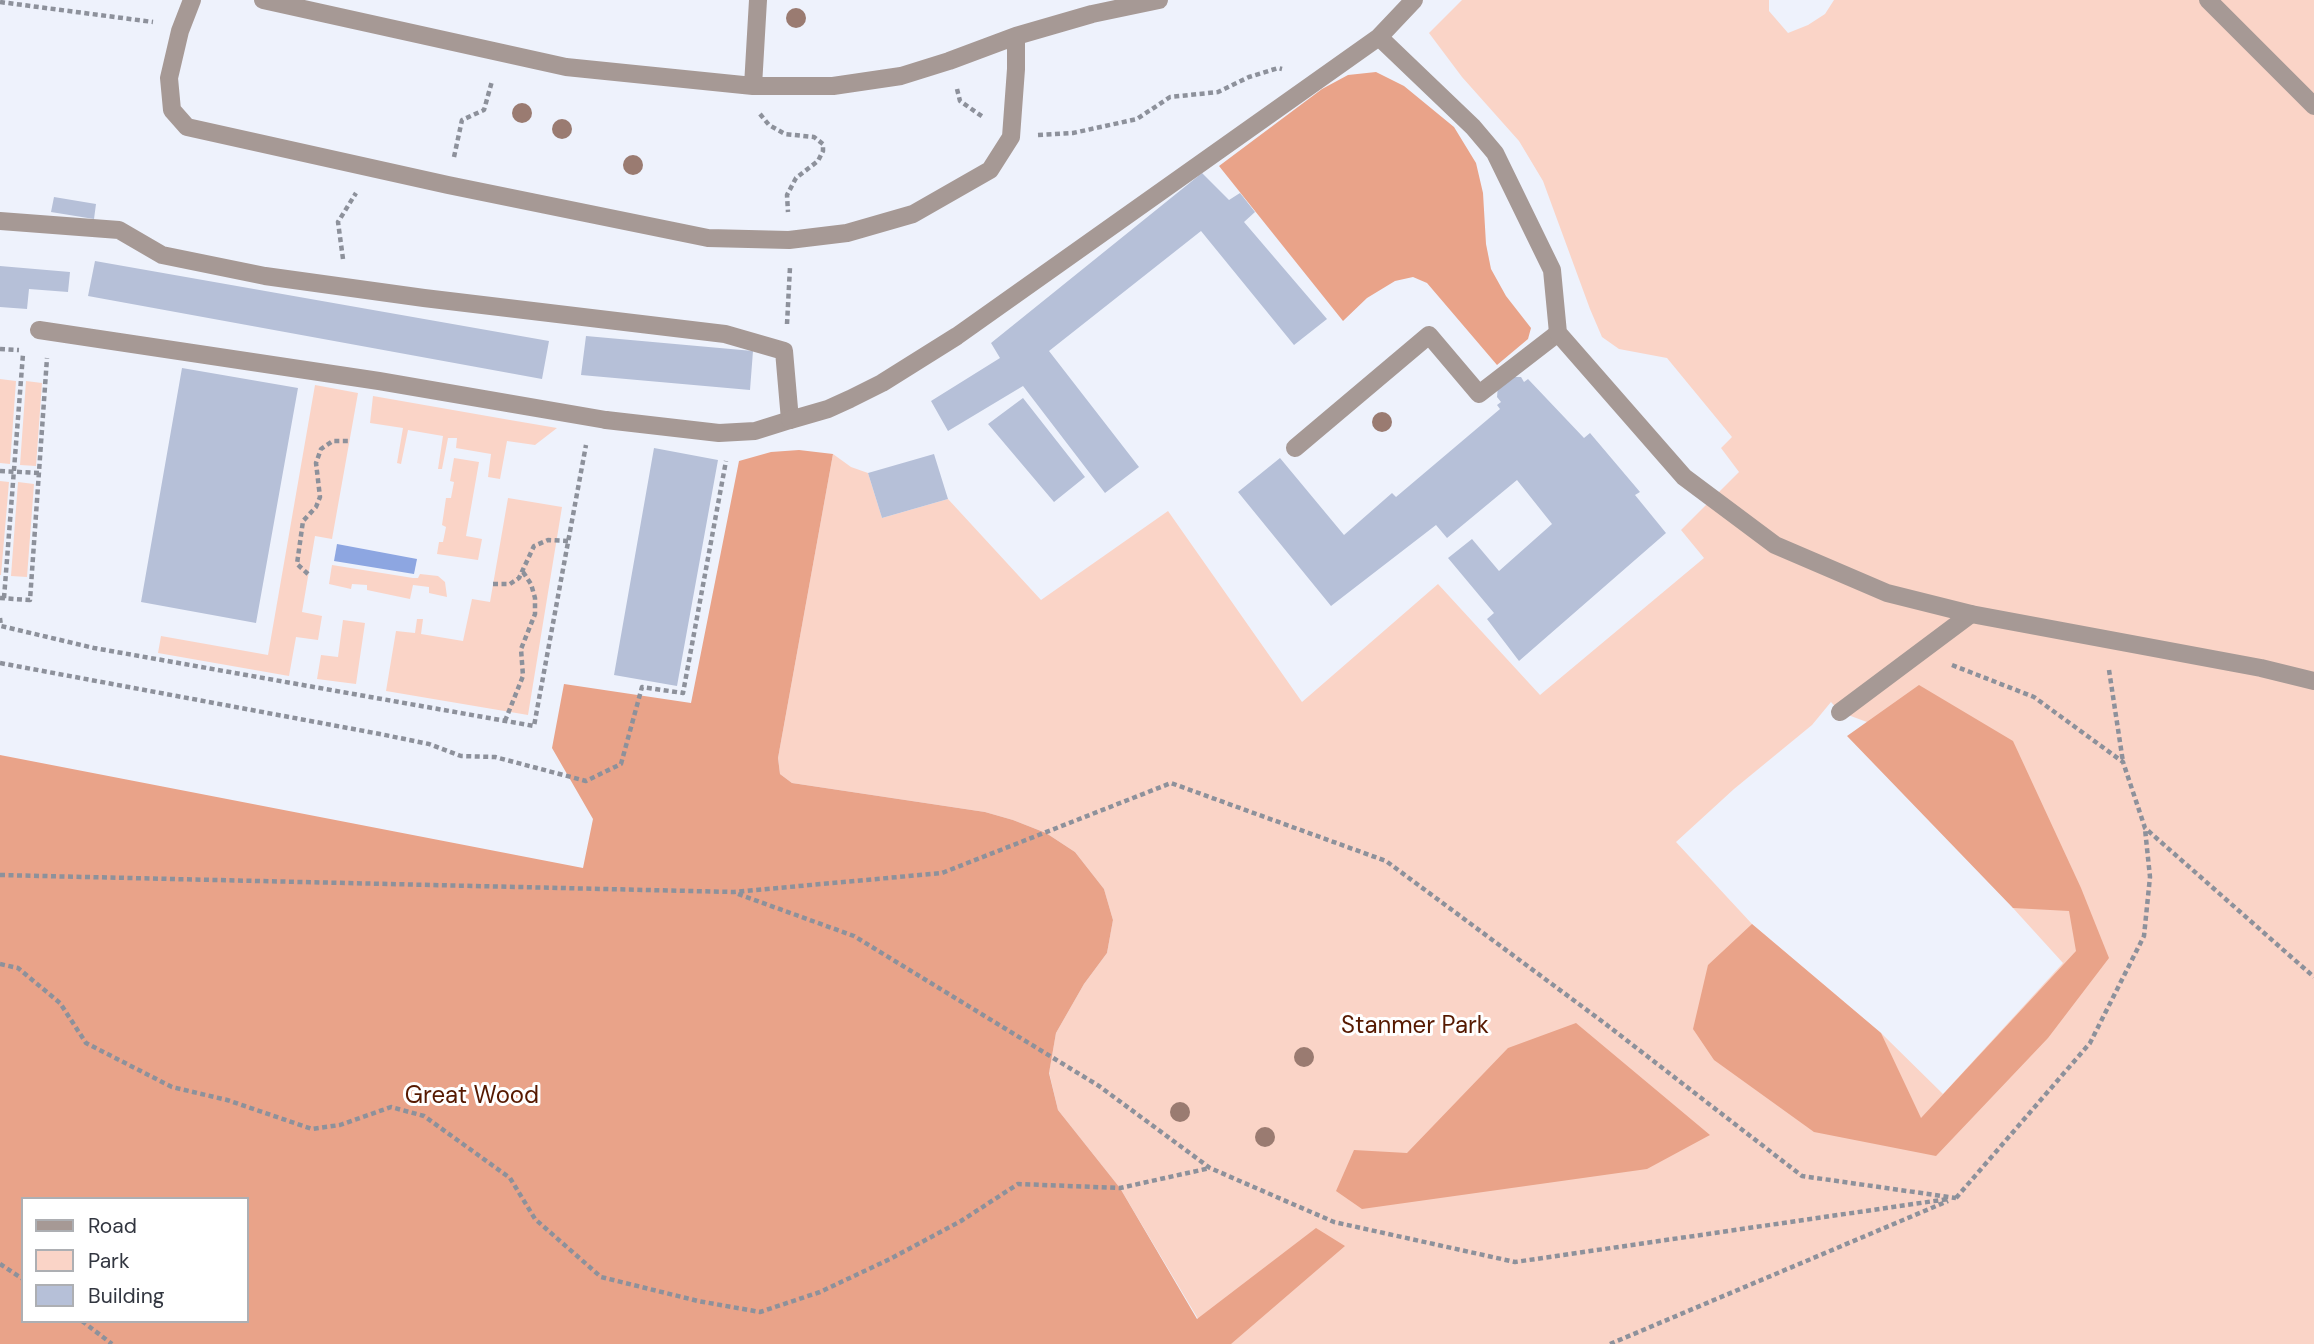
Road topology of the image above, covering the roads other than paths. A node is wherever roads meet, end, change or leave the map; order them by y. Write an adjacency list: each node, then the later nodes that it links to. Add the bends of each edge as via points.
1 (192, 0): 7 (street, via 169,78 172,110 187,127 708,238 789,240 847,233 913,214 990,170 1011,137)
2 (263, 0): 9 (street, via 566,67)
3 (758, 0): 9 (street)
4 (1159, 0): 7 (street)
5 (1414, 0): 8 (street)
6 (2208, 0): 10 (street)
7 (1016, 36): 9 (street, via 901,76 833,86)
8 (1379, 37): 13 (street, via 1495,153 1552,270); 14 (street, via 957,336 861,393)
9 (753, 86)
10 (2314, 106)
11 (0, 221): 14 (street, via 119,230 162,255 265,276 725,334 784,351)
12 (39, 330): 14 (street, via 598,419 719,433 755,431)
13 (1558, 333): 15 (street, via 1479,394 1429,335); 16 (street, via 1684,477 1775,545 1887,593)
14 (790, 420)
15 (1295, 448)
16 (1971, 614): 17 (street); 18 (street)
17 (2314, 681)
18 (1840, 712)

